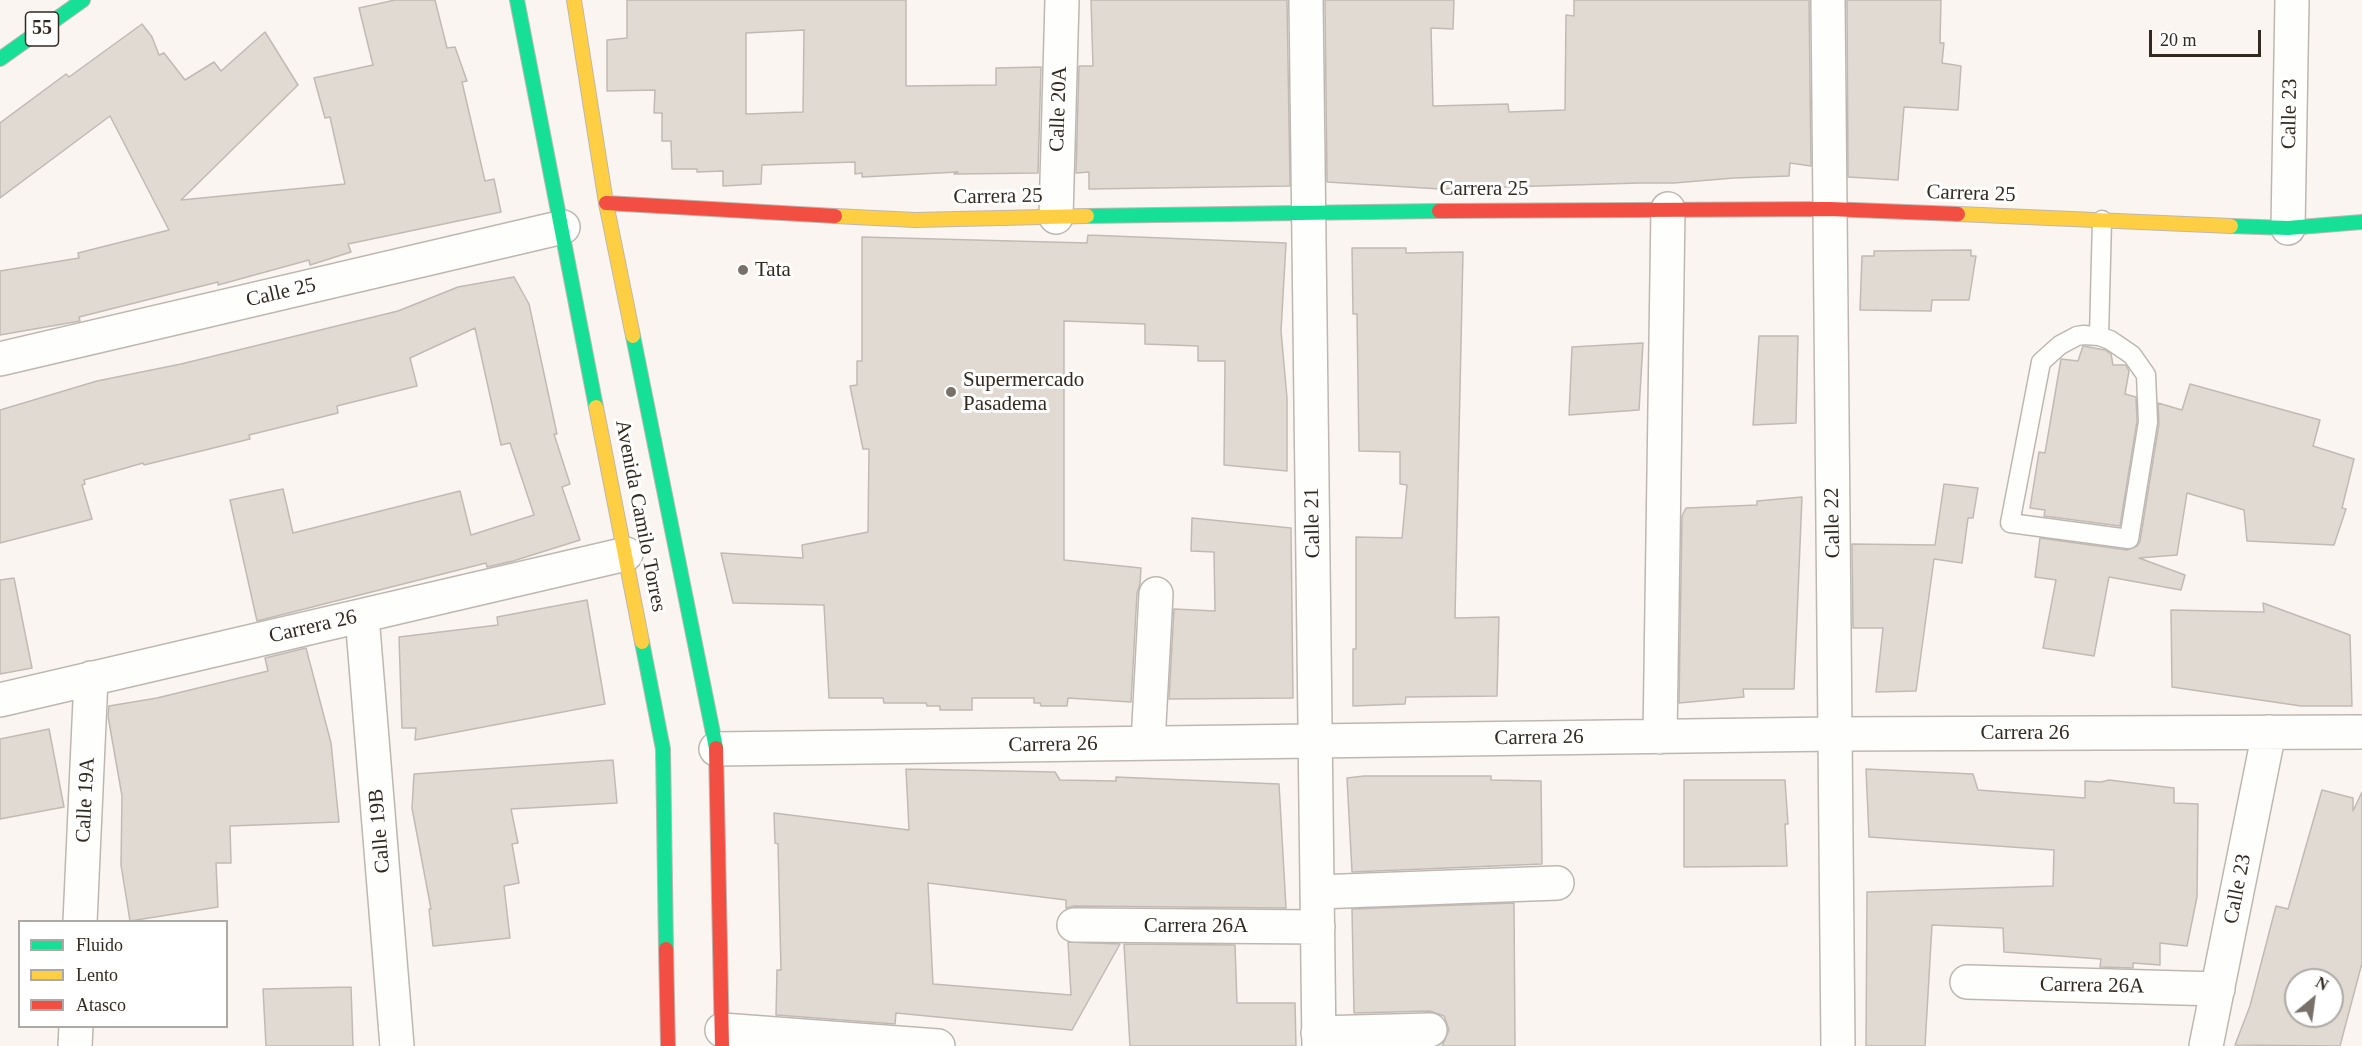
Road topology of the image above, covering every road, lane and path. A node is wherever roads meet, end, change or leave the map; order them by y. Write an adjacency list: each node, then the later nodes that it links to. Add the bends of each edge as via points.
1 (83, 0): 8 (main road, 55)
2 (517, 0): 16 (main road, Avenida Camilo Torres)
3 (574, 0): 9 (main road, Avenida Camilo Torres)
4 (1062, 0): 13 (street, Calle 20A)
5 (1306, 0): 12 (street, Calle 21)
6 (1828, 0): 11 (street, Calle 22)
7 (2292, 0): 17 (street, Calle 23)
8 (0, 59)
9 (606, 203): 13 (main road, Carrera 25, via 915,220); 31 (main road, Avenida Camilo Torres)
10 (1668, 209): 11 (main road, Carrera 25); 12 (main road, Carrera 25); 28 (street)
11 (1829, 209): 14 (main road, Carrera 25); 27 (street, Calle 22)
12 (1310, 210): 13 (main road, Carrera 25); 29 (street, Calle 21)
13 (1056, 217)
14 (2102, 220): 17 (main road, Carrera 25); 18 (lane)
15 (2362, 222): 17 (main road, Carrera 25)
16 (563, 227): 19 (street, Calle 25); 20 (main road, Avenida Camilo Torres)
17 (2288, 228)
18 (2099, 336): 18 (lane, via 2132,355 2146,375 2148,387 2148,422 2129,539 2010,523 2041,362 2077,336)
19 (0, 359)
20 (626, 554): 22 (street, Carrera 26); 45 (main road, Avenida Camilo Torres, via 663,749)
21 (1156, 594): 30 (street)
22 (362, 616): 23 (street, Carrera 26); 44 (street, Calle 19B)
23 (91, 678): 24 (street, Carrera 26); 34 (street, Calle 19A)
24 (0, 699)
25 (2270, 732): 26 (street, Carrera 26); 27 (street, Carrera 26); 38 (street, Calle 23)
26 (2362, 732)
27 (1835, 734): 28 (street, Carrera 26); 47 (street, Calle 22)
28 (1660, 737): 29 (street, Carrera 26)
29 (1315, 741): 30 (street, Carrera 26); 33 (street, Calle 21)
30 (1148, 743): 31 (street, Carrera 26)
31 (716, 749): 41 (main road, Avenida Camilo Torres)
32 (1557, 883): 33 (street)
33 (1317, 892): 36 (street, Calle 21)
34 (80, 920)
35 (1074, 925): 36 (street, Carrera 26A)
36 (1318, 927): 42 (street, Calle 21)
37 (1967, 982): 38 (street, Carrera 26A)
38 (2218, 989): 48 (street, Calle 23)
39 (76, 1028): 43 (street)
40 (1430, 1030): 42 (street)
41 (722, 1038): 46 (street)
42 (1318, 1039)
43 (75, 1046)
44 (397, 1046)
45 (668, 1046)
46 (938, 1046)
47 (1838, 1046)
48 (2206, 1046)

